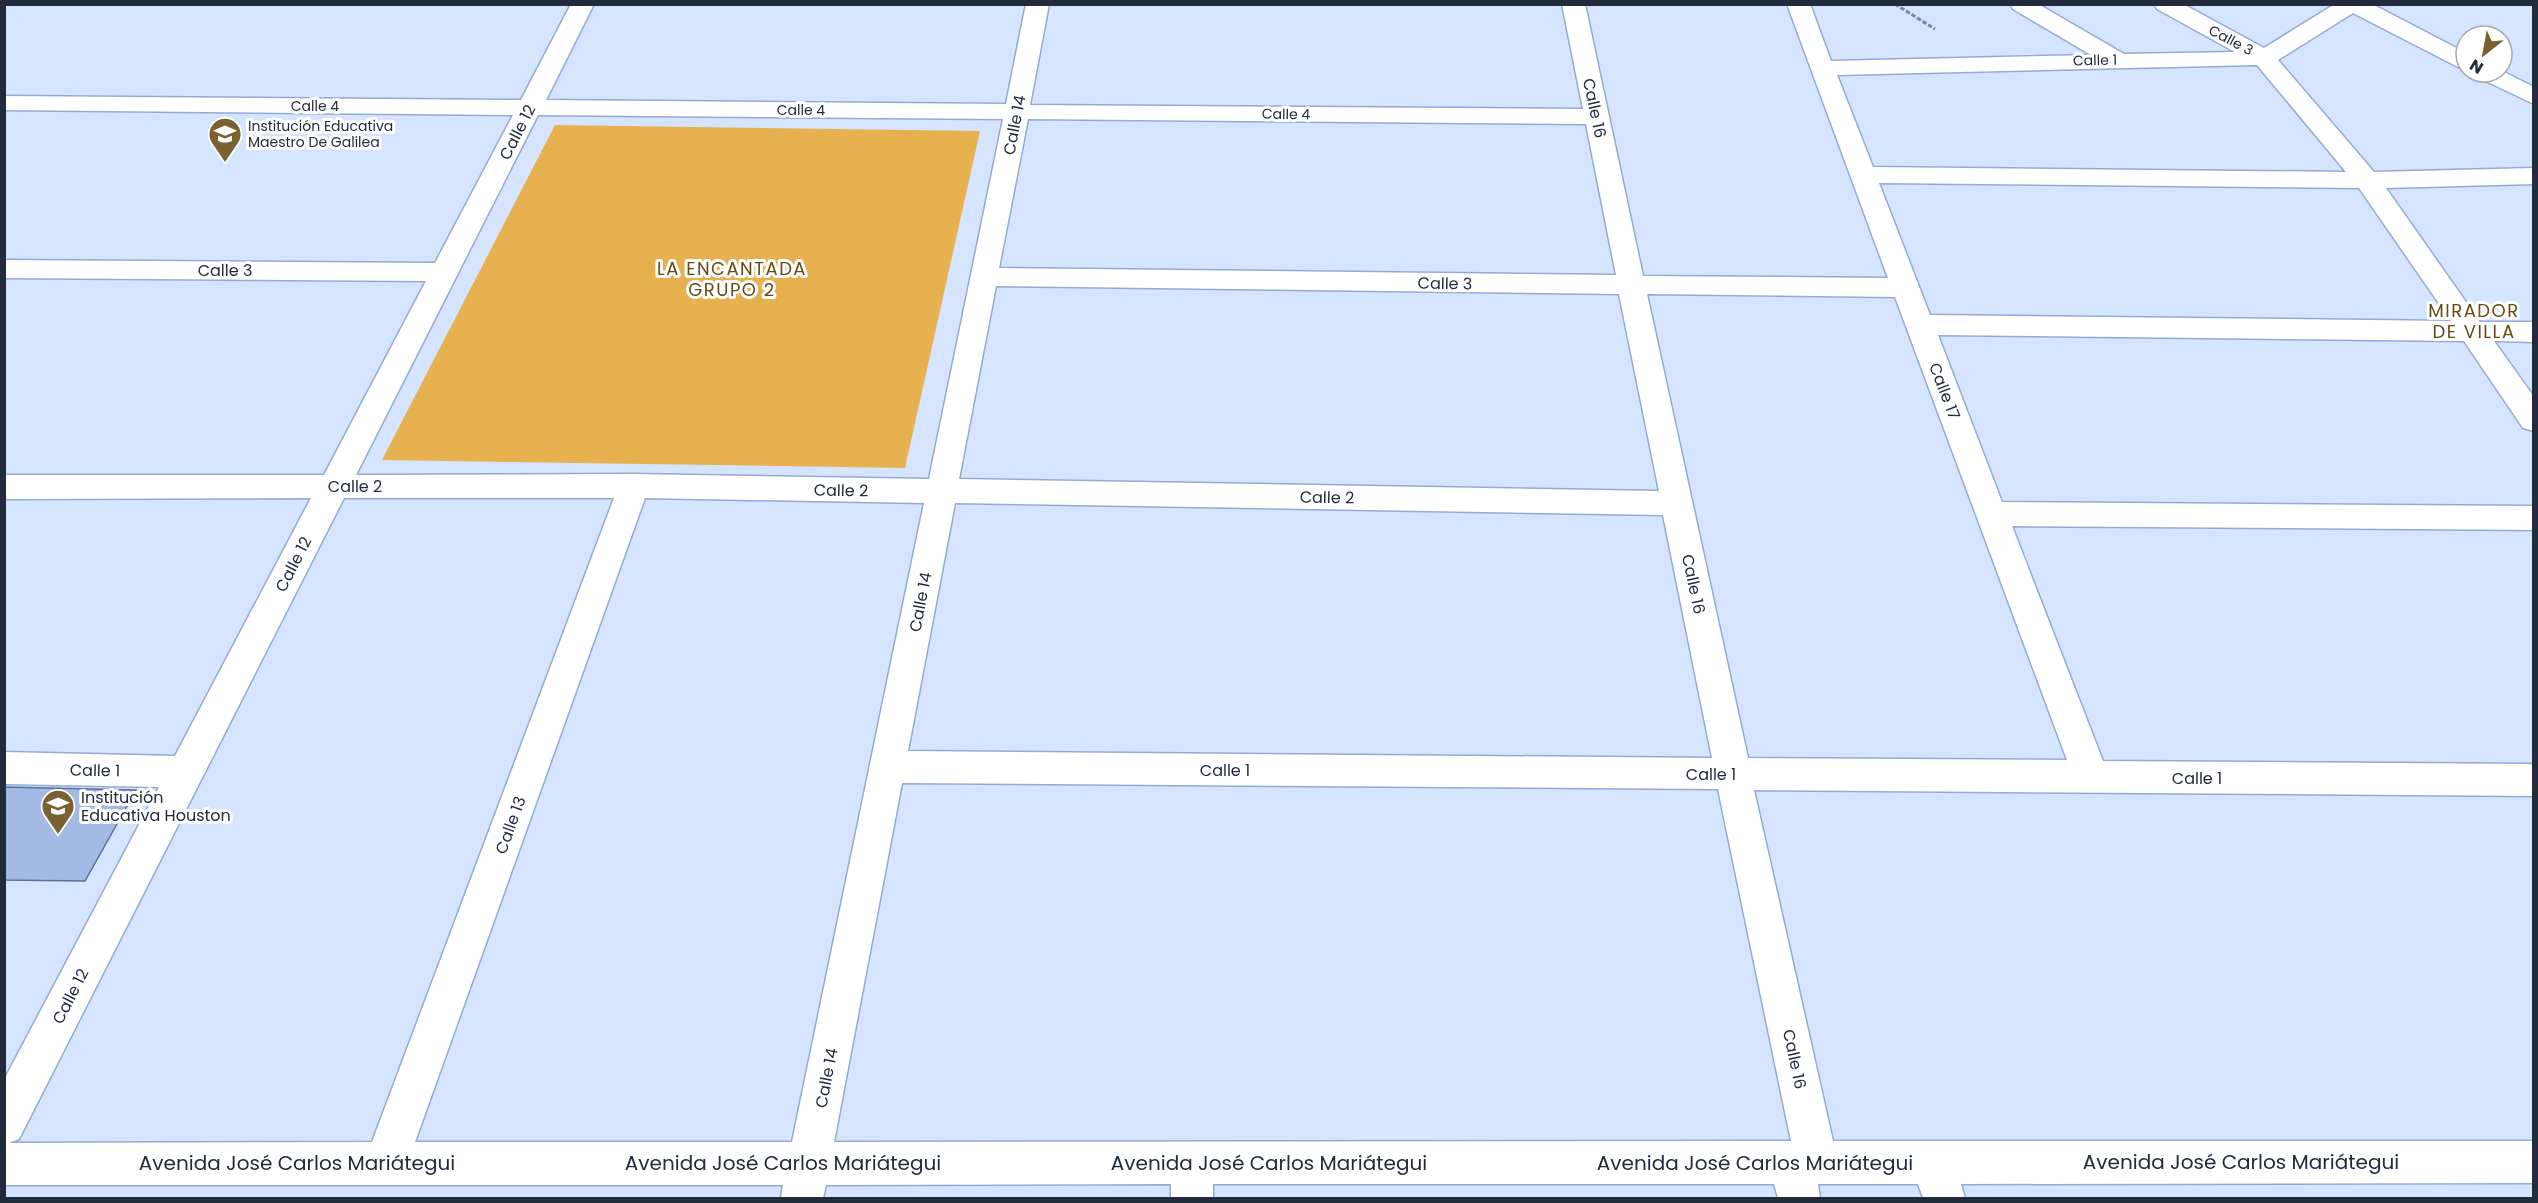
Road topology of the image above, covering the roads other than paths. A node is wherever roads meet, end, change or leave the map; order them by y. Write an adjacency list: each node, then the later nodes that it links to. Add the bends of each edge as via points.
1 (583, 4): 15 (street, Calle 12)
2 (1038, 4): 16 (street, Calle 14)
3 (1574, 4): 17 (street, Calle 16)
4 (1798, 4): 11 (street, Calle 17)
5 (2021, 4): 10 (street)
6 (2165, 4): 9 (street, Calle 3)
7 (2353, 4): 8 (street); 9 (street)
8 (2454, 56)
9 (2264, 58): 10 (street, Calle 1); 20 (street)
10 (2117, 60): 11 (street, Calle 1)
11 (1822, 68): 18 (street, Calle 17)
12 (2509, 84): 13 (street)
13 (2534, 97)
14 (4, 103): 15 (street, Calle 4)
15 (530, 107): 16 (street, Calle 4); 22 (street, Calle 12)
16 (1017, 111): 17 (street, Calle 4); 23 (street, Calle 14)
17 (1596, 117): 24 (street, Calle 16)
18 (1863, 175): 20 (street); 25 (street, Calle 17)
19 (2534, 176): 20 (street)
20 (2367, 180): 27 (street)
21 (4, 269): 22 (street, Calle 3)
22 (444, 272): 30 (street, Calle 12)
23 (984, 278): 24 (street, Calle 3); 33 (street, Calle 14)
24 (1631, 285): 25 (street, Calle 3); 34 (street, Calle 16)
25 (1905, 288): 26 (street, Calle 17)
26 (1920, 325): 27 (street); 35 (street, Calle 17)
27 (2471, 332): 28 (street); 29 (street)
28 (2534, 332)
29 (2534, 420)
30 (334, 486): 31 (street, Calle 2); 32 (street, Calle 2); 39 (street, Calle 12)
31 (634, 486): 33 (street, Calle 2); 45 (street, Calle 13)
32 (4, 487)
33 (942, 491): 34 (street, Calle 2); 37 (street, Calle 14)
34 (1677, 503): 40 (street, Calle 16)
35 (1991, 514): 36 (street); 41 (street, Calle 17)
36 (2534, 518)
37 (888, 767): 40 (street, Calle 1); 48 (street, Calle 14)
38 (4, 768): 39 (street, Calle 1)
39 (186, 772): 43 (street, Calle 12)
40 (1733, 774): 41 (street, Calle 1); 47 (street, Calle 16)
41 (2091, 777): 42 (street, Calle 1)
42 (2534, 780)
43 (4, 1124)
44 (2534, 1162): 50 (street, Avenida José Carlos Mariátegui)
45 (386, 1163): 46 (street, Avenida José Carlos Mariátegui); 48 (street, Avenida José Carlos Mariátegui)
46 (4, 1164)
47 (1802, 1174): 49 (street, Avenida José Carlos Mariátegui); 50 (street, Avenida José Carlos Mariátegui)
48 (805, 1181): 49 (street, Avenida José Carlos Mariátegui)
49 (1192, 1181)
50 (1938, 1181)

